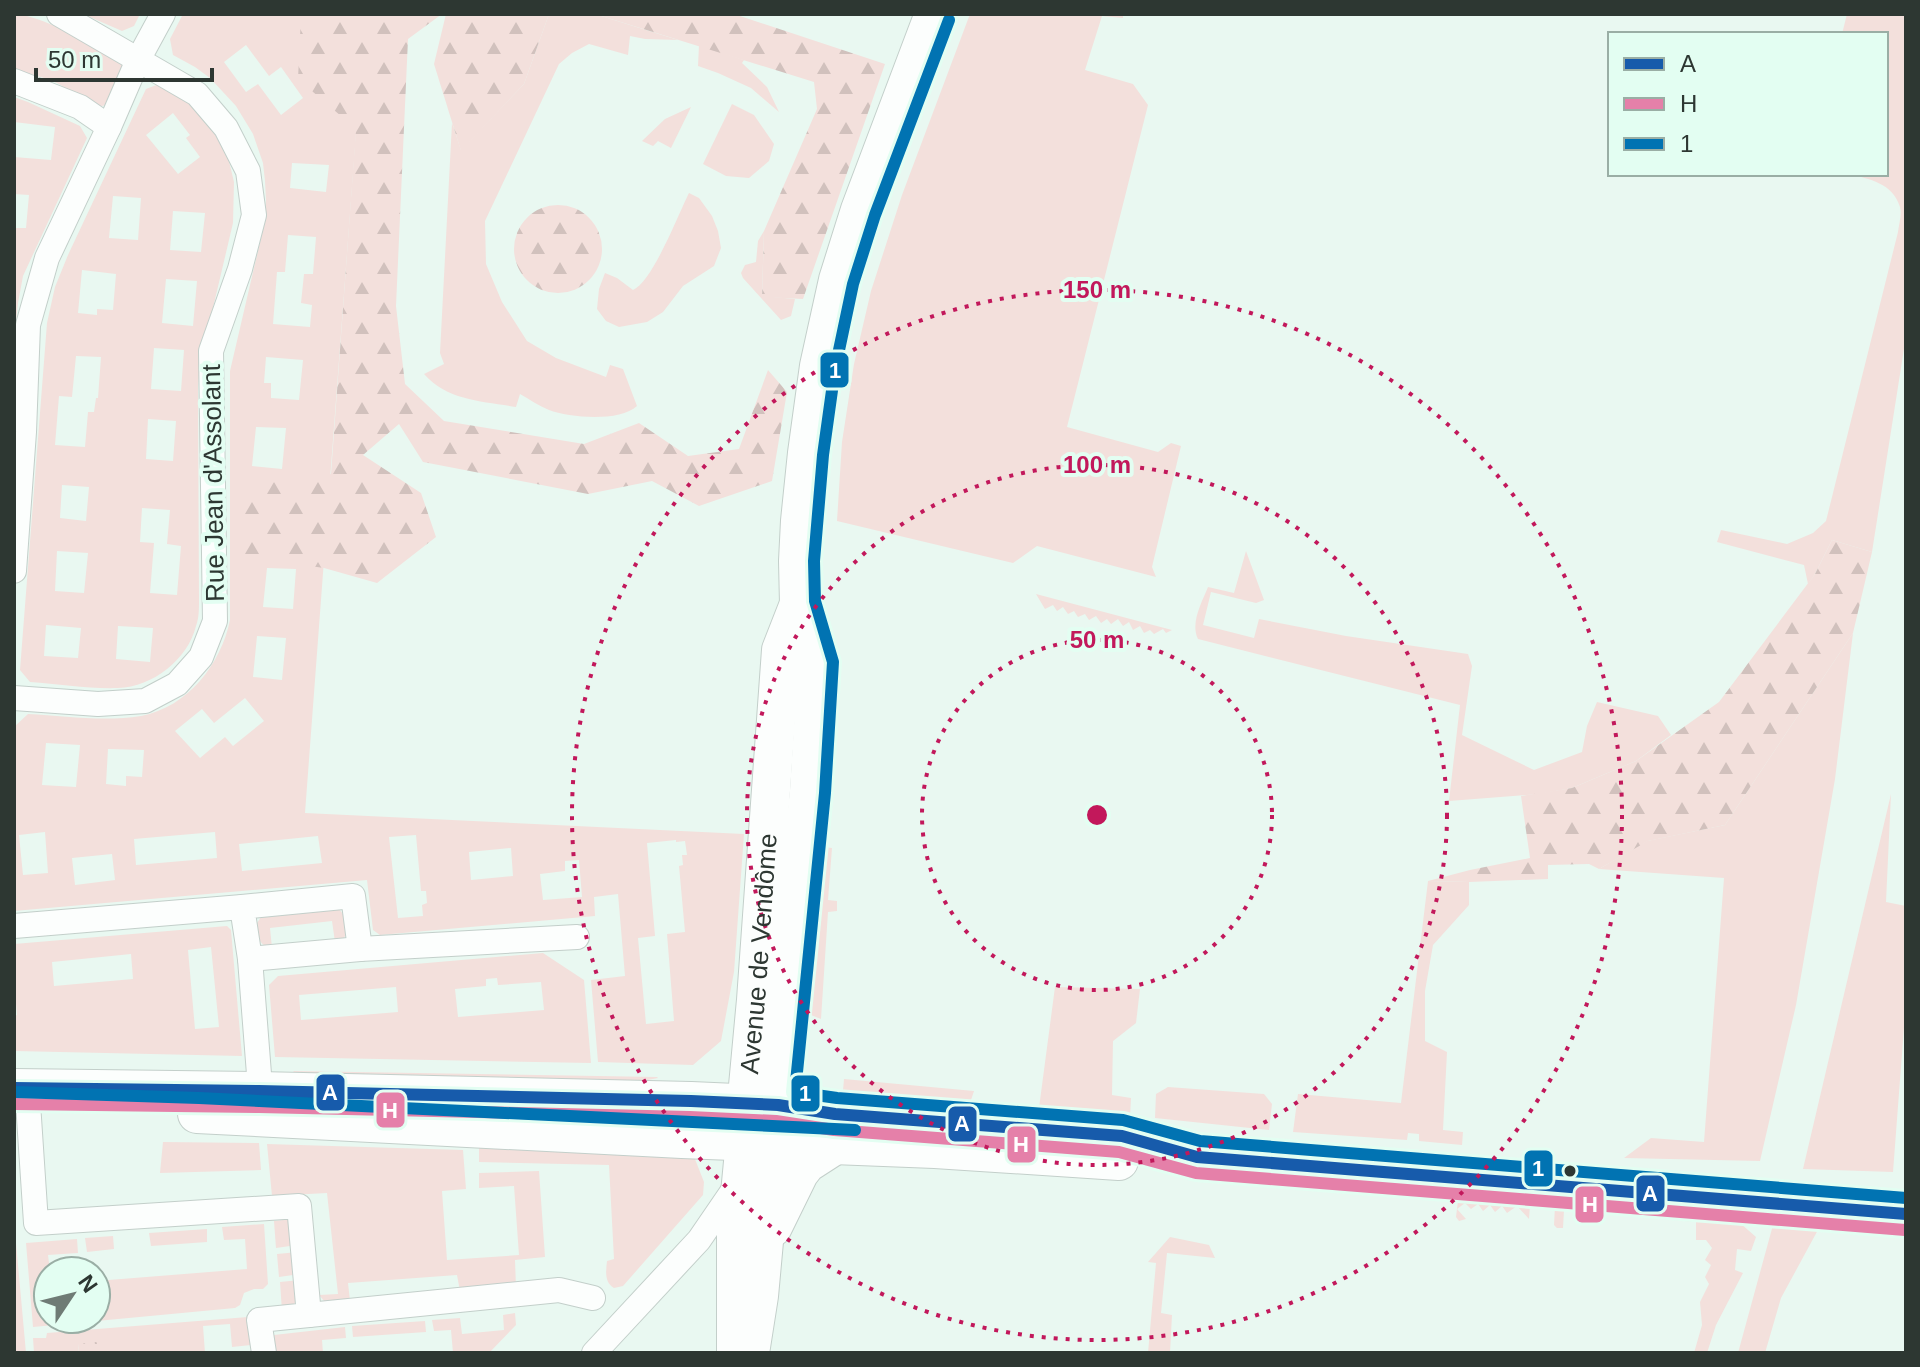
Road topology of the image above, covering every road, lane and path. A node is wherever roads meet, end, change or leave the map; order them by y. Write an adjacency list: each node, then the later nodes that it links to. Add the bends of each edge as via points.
1 (59, 14): 4 (street, Rue Jean d'Assolant)
2 (163, 14): 4 (street)
3 (934, 14): 17 (main road, Avenue de Vendôme, via 860,210 819,366 800,521 799,604 817,661 809,791 787,999)
4 (138, 60): 6 (street); 9 (street, Rue Jean d'Assolant, via 197,94 226,128 248,171 254,215 211,351 215,621 201,657 177,684 145,701 98,704)
5 (14, 81): 6 (street, via 80,107)
6 (109, 127): 7 (street, via 47,258 28,325)
7 (16, 530): 8 (street)
8 (14, 571)
9 (14, 698)
10 (242, 907): 11 (street); 13 (street, via 353,896); 14 (street)
11 (14, 926)
12 (577, 937): 13 (street)
13 (360, 949): 14 (street)
14 (250, 959): 16 (street)
15 (21, 1098): 16 (main road); 27 (street, via 36,1223 299,1206)
16 (259, 1104): 17 (main road); 18 (main road)
17 (762, 1104): 18 (main road, Avenue de Vendôme); 20 (main road, via 1122,1136)
18 (759, 1142): 19 (main road); 21 (main road, Avenue de Vendôme); 25 (main road, Avenue de Vendôme)
19 (839, 1145): 20 (main road, via 1149,1162); 25 (main road, via 801,1174)
20 (1197, 1157): 22 (main road)
21 (739, 1180): 23 (main road, Avenue de Vendôme); 24 (street)
22 (1906, 1214)
23 (734, 1235): 24 (street); 30 (main road, Avenue de Vendôme)
24 (699, 1240): 29 (street)
25 (767, 1244): 31 (main road, Avenue de Vendôme)
26 (593, 1298): 27 (street, via 559,1290)
27 (309, 1315): 28 (street, via 259,1320)
28 (264, 1353)
29 (594, 1353)
30 (734, 1353)
31 (752, 1353)

